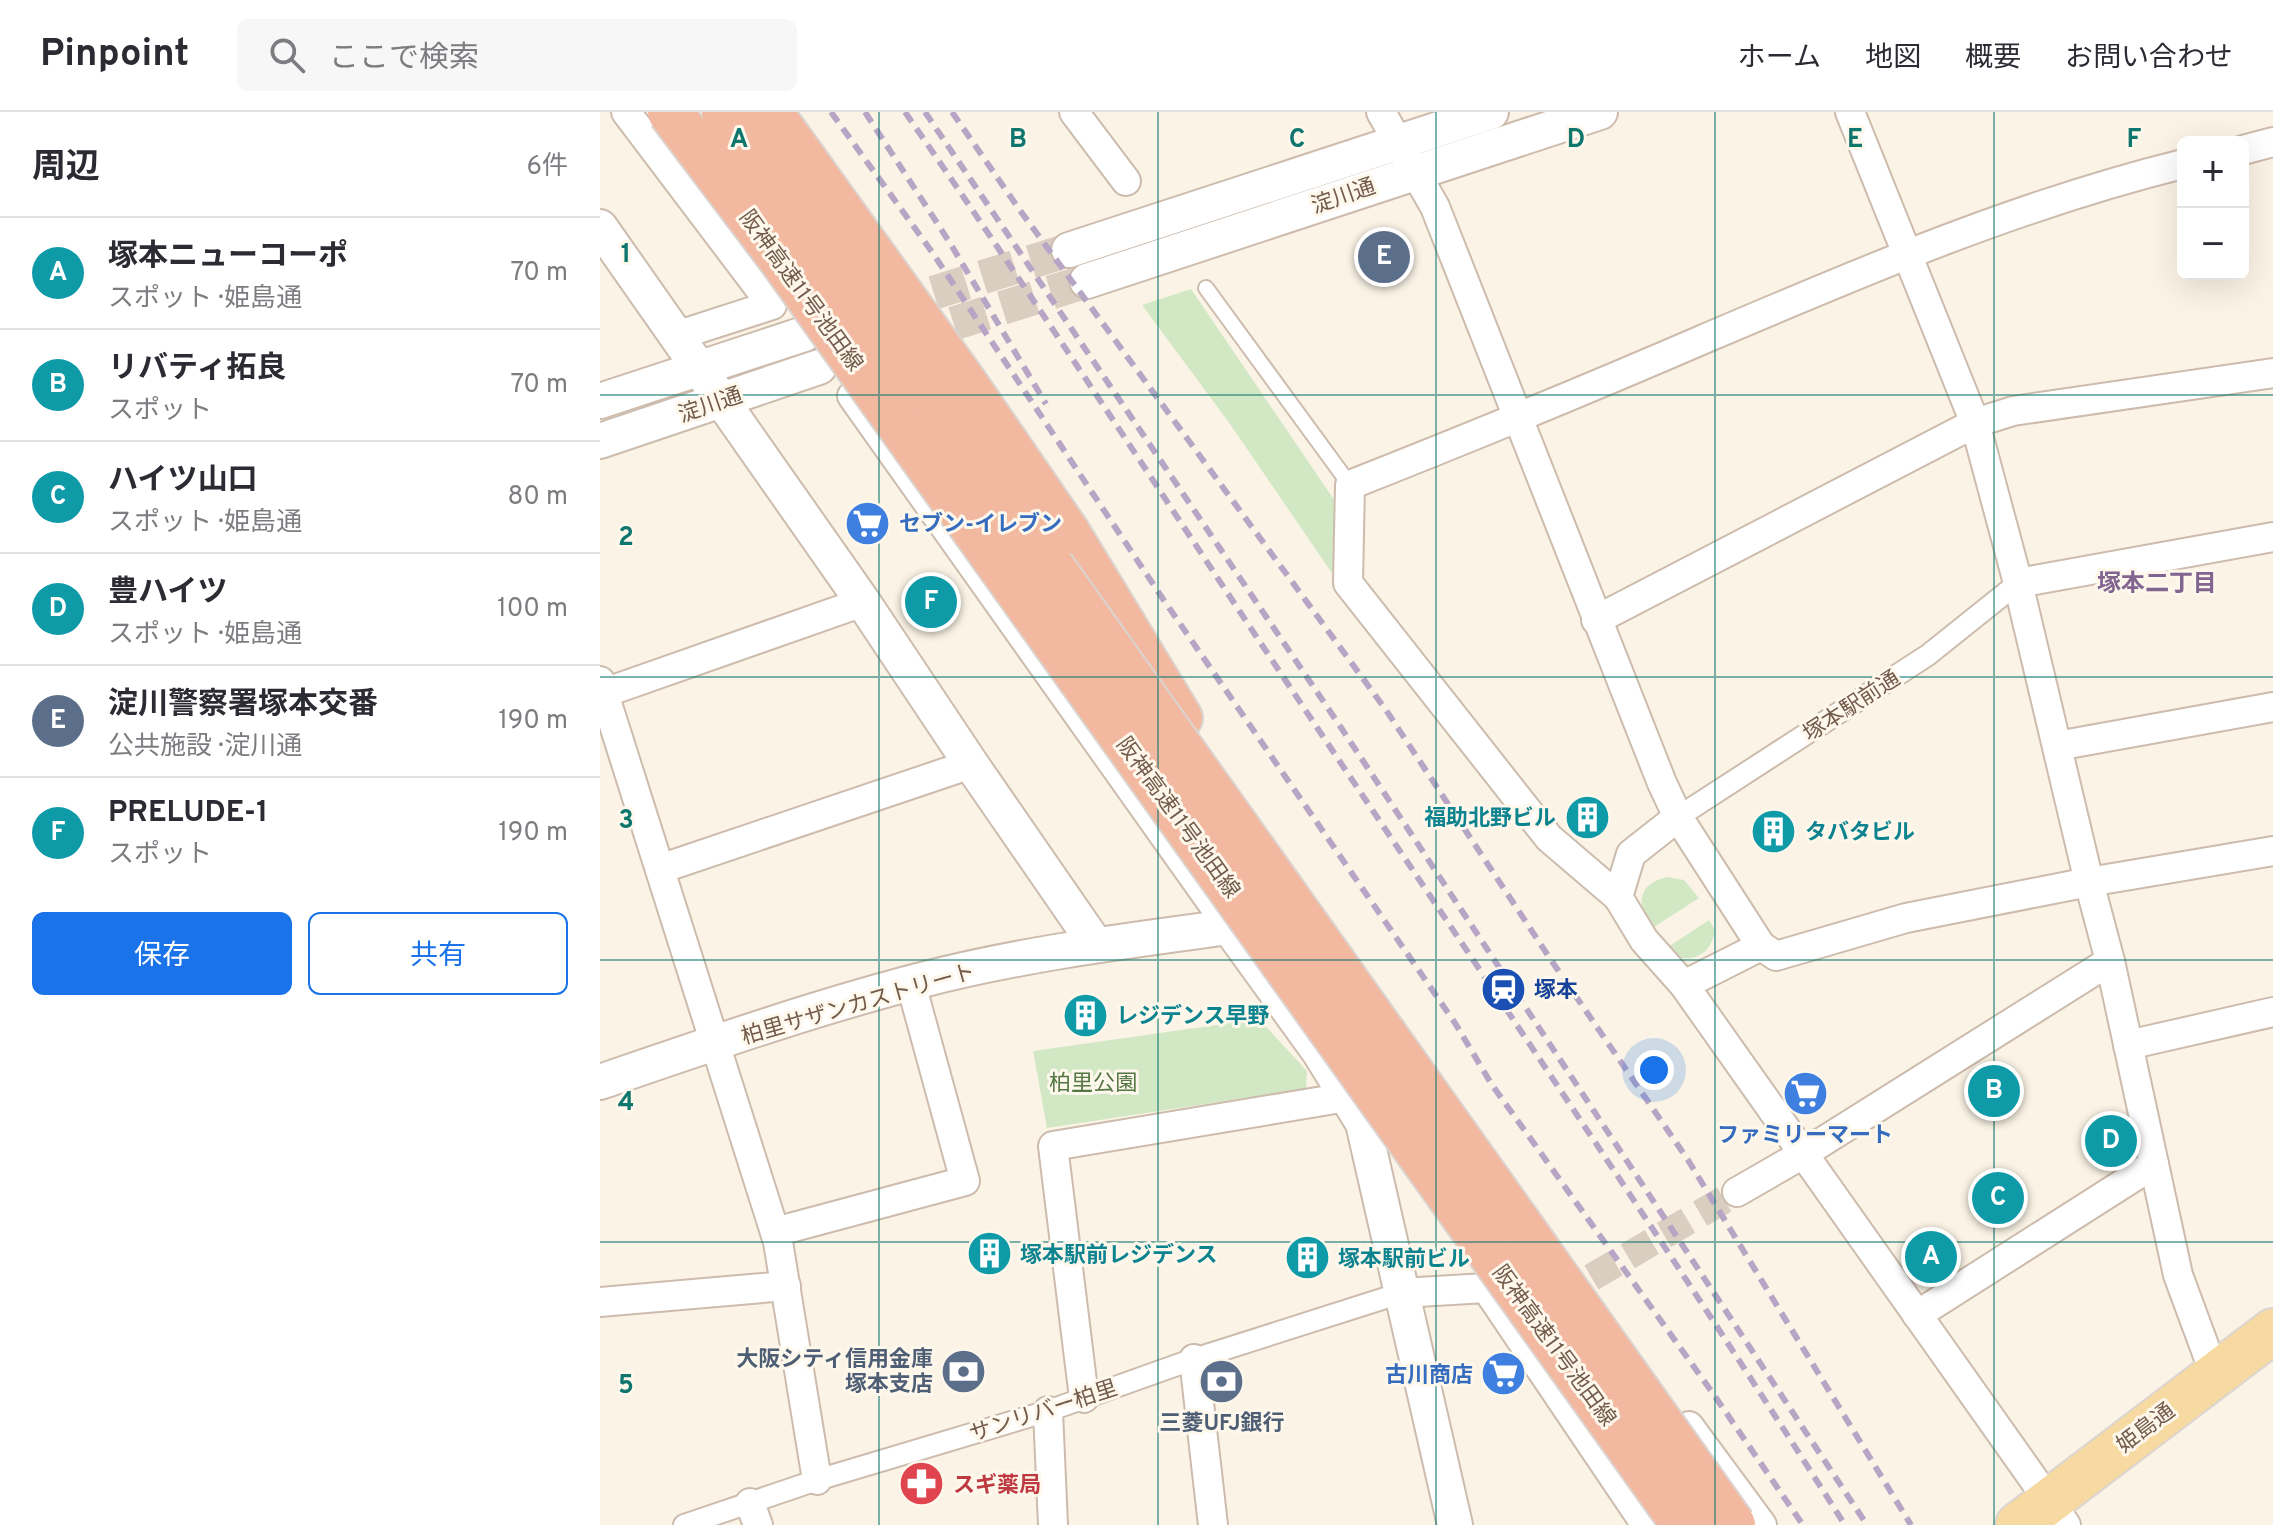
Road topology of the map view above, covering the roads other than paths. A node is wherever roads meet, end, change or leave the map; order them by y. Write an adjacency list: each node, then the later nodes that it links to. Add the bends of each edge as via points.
1 (626, 112): 21 (street, via 772,305)
2 (670, 112): 81 (highway, 阪神高速11号池田線, bridge, via 781,259)
3 (724, 112): 42 (highway, 阪神高速11号池田線, bridge)
4 (770, 112): 42 (highway, bridge, via 1067,532 1172,703)
5 (1074, 112): 14 (street)
6 (1381, 112): 12 (street)
7 (1491, 112): 12 (street, 淀川通)
8 (1600, 112): 12 (street, 淀川通)
9 (1850, 112): 17 (street)
10 (2273, 142): 11 (street)
11 (2249, 148)
12 (1406, 157): 16 (street, 淀川通); 18 (street, 淀川通); 28 (street, via 1435,207)
13 (2177, 165): 17 (street, via 2105,183)
14 (1126, 181)
15 (600, 227): 21 (street)
16 (1069, 250)
17 (1906, 253): 28 (street); 29 (street)
18 (1087, 281)
19 (1206, 288): 31 (lane)
20 (804, 334): 23 (street, 淀川通)
21 (676, 336): 23 (street)
22 (819, 367): 27 (street, 淀川通)
23 (699, 369): 26 (street, 淀川通); 27 (street)
24 (2273, 373): 29 (street, via 2013,411)
25 (849, 391): 46 (street)
26 (600, 401)
27 (721, 401): 30 (street, 淀川通); 34 (street)
28 (1517, 419): 31 (street); 35 (street)
29 (1975, 423): 33 (street); 35 (street)
30 (600, 441)
31 (1350, 485): 45 (street, via 1348,583 1549,838)
32 (2273, 537): 33 (street)
33 (2018, 583): 38 (street); 40 (street, 塚本駅前通, via 1928,655)
34 (863, 602): 36 (street); 39 (street)
35 (1596, 620): 40 (street)
36 (601, 689): 43 (street)
37 (2273, 707): 38 (street)
38 (2057, 746): 44 (street)
39 (971, 764): 43 (street); 48 (street)
40 (1678, 817): 45 (street, via 1631,854); 49 (street)
41 (2273, 851): 44 (street)
42 (1253, 852): 82 (highway, 阪神高速11号池田線, bridge)
43 (660, 869): 54 (street)
44 (2089, 882): 49 (street, via 1906,918 1776,956); 50 (street)
45 (1618, 897): 52 (street, via 1644,940)
46 (1229, 927): 47 (lane); 48 (street, 柏里サザンカストリート); 58 (street)
47 (1271, 929)
48 (1096, 945): 51 (street, 柏里サザンカストリート)
49 (1761, 946): 52 (street)
50 (2110, 961): 55 (street); 59 (street)
51 (911, 984): 54 (street, 柏里サザンカストリート); 62 (street, via 965,1181)
52 (1684, 985): 59 (street)
53 (2273, 1012): 55 (street)
54 (715, 1043): 57 (street, 柏里サザンカストリート); 62 (street)
55 (2128, 1045): 60 (street)
56 (1370, 1056): 58 (lane)
57 (600, 1082)
58 (1347, 1097): 65 (street, via 1363,1123); 71 (street, via 1053,1146)
59 (1803, 1154): 61 (street); 67 (street)
60 (2154, 1164): 67 (street); 70 (street, via 2178,1275)
61 (1737, 1192)
62 (775, 1232): 64 (street)
63 (1582, 1283): 83 (street)
64 (786, 1286): 66 (street); 73 (street)
65 (1401, 1293): 69 (street, サンリバー柏里); 79 (street); 80 (street, via 1486,1288)
66 (600, 1302)
67 (1917, 1315): 75 (street)
68 (2273, 1331): 70 (main road, 姫島通)
69 (1194, 1359): 71 (street, サンリバー柏里); 78 (street)
70 (2215, 1375): 75 (main road, 姫島通)
71 (1084, 1398): 72 (street, サンリバー柏里)
72 (1048, 1411): 73 (street, サンリバー柏里); 77 (street)
73 (817, 1480): 74 (street, サンリバー柏里)
74 (754, 1514): 76 (street, サンリバー柏里)
75 (2044, 1517)
76 (684, 1525)
77 (1053, 1525)
78 (1213, 1525)
79 (1455, 1525)
80 (1646, 1525)
81 (1684, 1525)
82 (1733, 1525)
83 (1762, 1525)

